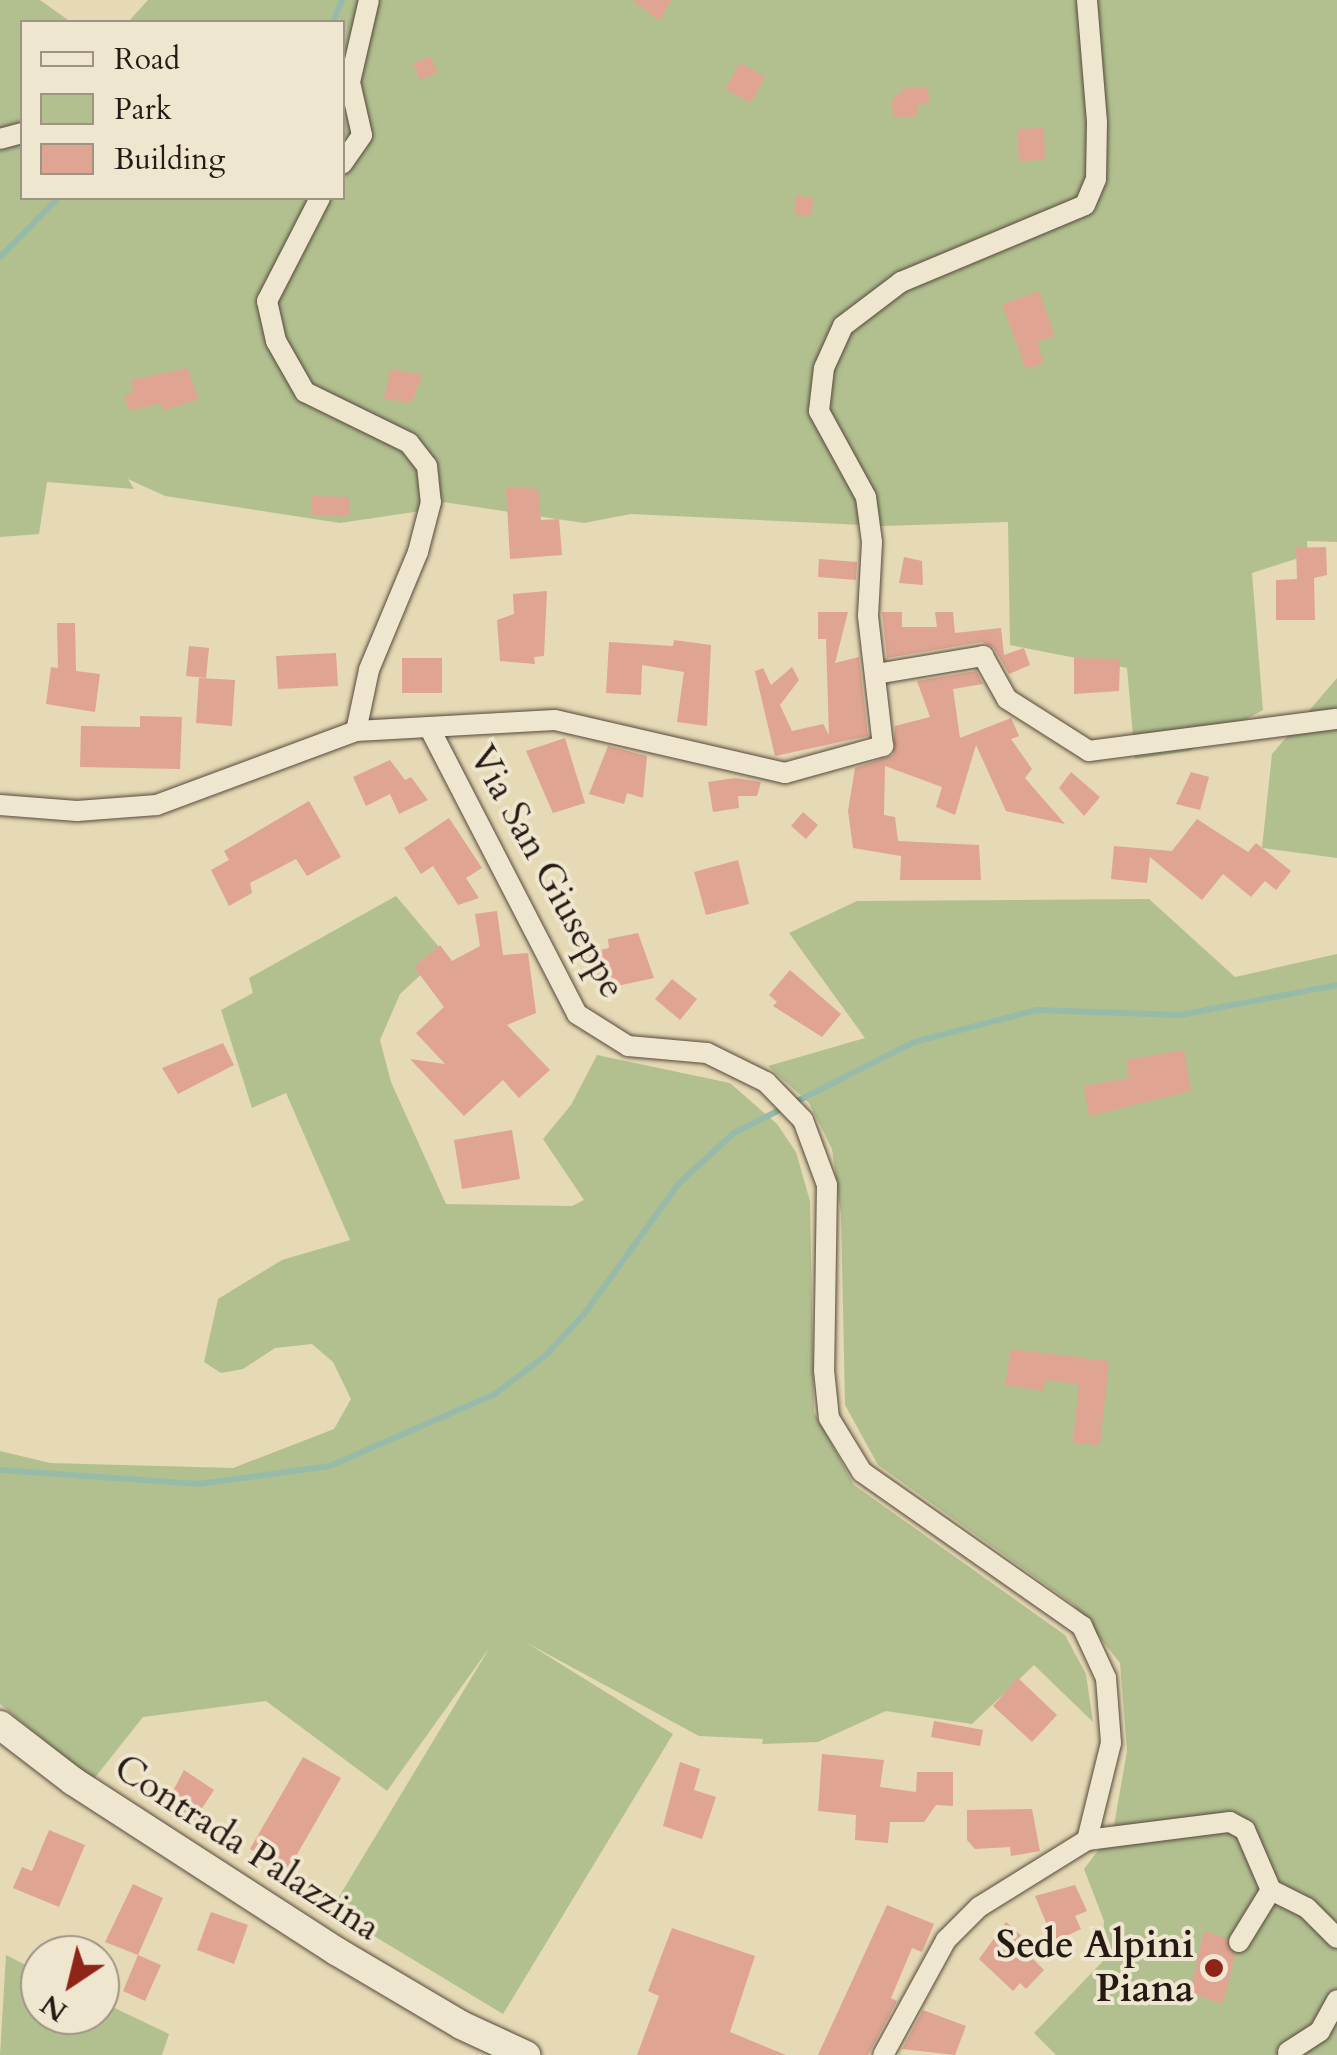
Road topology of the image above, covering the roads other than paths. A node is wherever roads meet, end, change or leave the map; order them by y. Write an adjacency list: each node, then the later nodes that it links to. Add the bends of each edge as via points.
1 (369, 0): 3 (street)
2 (1087, 0): 6 (street, via 1097,122 1096,178 1085,205 901,282 842,326 824,368 819,410 866,497)
3 (346, 78): 4 (street, via 362,136)
4 (345, 160)
5 (319, 200): 9 (street, via 267,302 276,342 305,392 408,444 427,466 431,502 418,552 369,670)
6 (876, 674): 7 (street, via 983,656 1007,699 1089,751); 8 (street, via 883,746 785,773 555,720)
7 (1337, 719)
8 (431, 731): 9 (street); 12 (street, Via San Giuseppe, via 578,1014 628,1046 707,1054 766,1082 804,1120 827,1185 824,1370 830,1418 862,1472 1082,1626 1106,1678 1111,1743)
9 (356, 732): 10 (street, via 157,804 77,811)
10 (0, 805)
11 (0, 1725): 18 (street, Contrada Palazzina, via 73,1782 460,2025)
12 (1088, 1840): 13 (street, via 1230,1822 1244,1830); 19 (street, via 978,1907 946,1940)
13 (1271, 1890): 14 (street, via 1307,1908); 15 (street)
14 (1337, 1938)
15 (1239, 1942)
16 (1337, 2000): 17 (street, via 1320,2031)
17 (1288, 2052)
18 (526, 2055)
19 (883, 2055)

